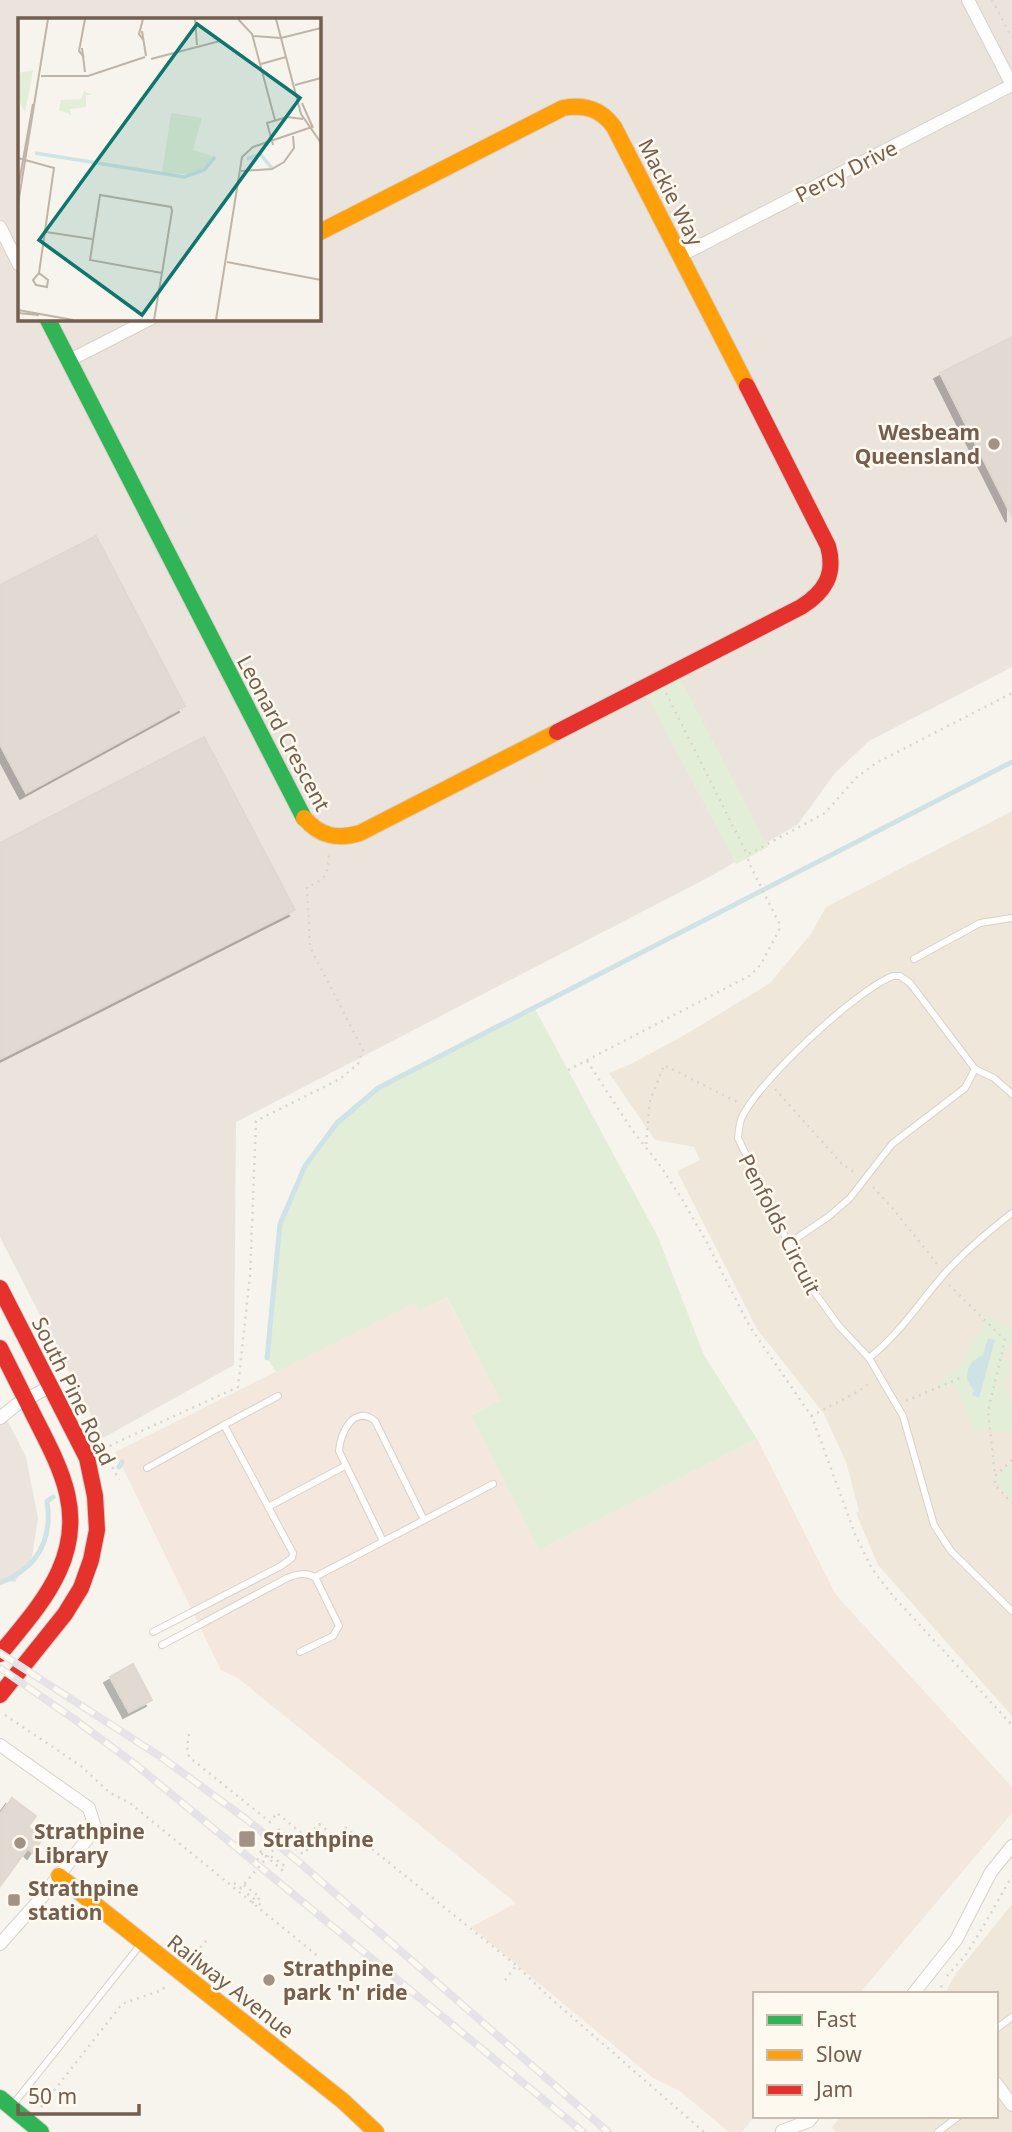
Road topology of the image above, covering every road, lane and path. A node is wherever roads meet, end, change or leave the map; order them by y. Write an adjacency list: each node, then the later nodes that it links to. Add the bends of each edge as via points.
1 (968, 0): 4 (street)
2 (992, 0): 3 (path)
3 (1012, 38)
4 (1012, 85): 7 (street, Percy Drive)
5 (0, 227): 8 (street)
6 (320, 232): 7 (main road, Mackie Way, via 563,108 583,106 610,121)
7 (680, 256): 12 (main road, Mackie Way, via 828,546)
8 (18, 263)
9 (48, 320): 11 (main road, Leonard Crescent)
10 (148, 320): 11 (street)
11 (68, 361): 15 (main road, Leonard Crescent, via 298,810 311,827)
12 (831, 576): 13 (main road, Leonard Crescent, via 822,592 801,607)
13 (659, 680): 15 (main road, Leonard Crescent, via 360,833); 16 (path)
14 (1012, 693): 16 (path, via 876,763 825,813)
15 (331, 837): 40 (path, via 324,879 307,887 310,947 363,1050 358,1064 340,1079 256,1121 250,1275 238,1387)
16 (748, 856): 19 (path, via 779,930 757,971)
17 (1012, 918): 18 (lane, via 980,923)
18 (914, 959)
19 (587, 1061): 21 (path); 24 (path)
20 (975, 1069): 22 (lane, Penfolds Circuit); 23 (lane, Penfolds Circuit, via 910,983 893,976 804,1043); 26 (lane, via 965,1088 892,1144 850,1198)
21 (569, 1070)
22 (1012, 1094)
23 (748, 1108): 24 (path, via 664,1065 650,1101); 26 (lane, Penfolds Circuit, via 739,1127 740,1147)
24 (645, 1146): 37 (path, via 700,1230 750,1327)
25 (1012, 1213): 27 (lane)
26 (788, 1244): 30 (lane, Penfolds Circuit, via 820,1302)
27 (941, 1278): 30 (lane, via 898,1333); 45 (path, via 1005,1340 988,1411)
28 (0, 1288): 33 (main road, South Pine Road)
29 (0, 1348): 35 (main road)
30 (869, 1358): 31 (lane, Penfolds Circuit)
31 (879, 1375): 36 (lane, Penfolds Circuit); 37 (path)
32 (960, 1378): 36 (path)
33 (51, 1386): 35 (street); 59 (main road, South Pine Road, via 95,1483 98,1533 86,1581 74,1601)
34 (278, 1396): 39 (lane)
35 (27, 1399): 38 (street); 58 (main road, via 68,1487 69,1536 49,1592)
36 (897, 1405): 54 (lane, Penfolds Circuit, via 934,1525 951,1551)
37 (811, 1416): 61 (path, via 872,1569)
38 (0, 1418)
39 (224, 1425): 44 (lane); 49 (lane)
40 (103, 1451)
41 (106, 1455): 46 (path)
42 (1012, 1460): 45 (path)
43 (345, 1466): 49 (lane); 50 (lane, via 339,1451 346,1425 360,1415 370,1417); 51 (lane)
44 (146, 1468)
45 (995, 1476): 48 (path, via 995,1485)
46 (119, 1480)
47 (493, 1484): 50 (lane)
48 (1012, 1503)
49 (268, 1507): 52 (lane, via 293,1553)
50 (424, 1520): 51 (lane)
51 (383, 1541): 53 (lane)
52 (295, 1566): 53 (lane); 55 (lane, via 281,1566); 56 (lane)
53 (315, 1577): 57 (lane, via 339,1626 333,1636)
54 (1012, 1611)
55 (153, 1632)
56 (162, 1645)
57 (300, 1653)
58 (0, 1654)
59 (0, 1695)
60 (5, 1715): 76 (path, via 131,1804)
61 (1012, 1725)
62 (189, 1734): 64 (path, via 189,1757 270,1822 277,1813)
63 (0, 1745): 72 (street, via 89,1808 92,1833)
64 (299, 1832): 66 (path); 83 (path, via 307,1838 319,1824 337,1838 346,1828)
65 (284, 1836): 66 (path, via 278,1829); 66 (path, via 303,1854 307,1850); 70 (path, bridge)
66 (293, 1839)
67 (270, 1844): 69 (path)
68 (1012, 1846): 86 (street, via 991,1872 956,1940)
69 (261, 1853): 70 (path, bridge); 70 (path, via 282,1870 285,1866); 71 (path)
70 (268, 1856): 74 (path, bridge)
71 (257, 1860)
72 (59, 1876): 79 (main road, Railway Avenue); 80 (street)
73 (234, 1882): 74 (path, bridge)
74 (242, 1888): 75 (path, via 260,1897 257,1901)
75 (246, 1892)
76 (246, 1901): 77 (path); 81 (path)
77 (262, 1905)
78 (207, 1940): 82 (path)
79 (142, 1942): 88 (lane); 95 (main road, Railway Avenue)
80 (0, 1944)
81 (319, 1957)
82 (184, 1966)
83 (517, 1966): 85 (path); 96 (path)
84 (173, 1979): 90 (path, via 162,1990 122,2004)
85 (505, 1980)
86 (915, 1992)
87 (998, 2086): 89 (street)
88 (5, 2103): 94 (main road)
89 (1012, 2105)
90 (38, 2110)
91 (811, 2118): 93 (street)
92 (956, 2118): 97 (lane)
93 (782, 2131)
94 (41, 2132)
95 (376, 2132)
96 (704, 2132)
97 (938, 2132)

